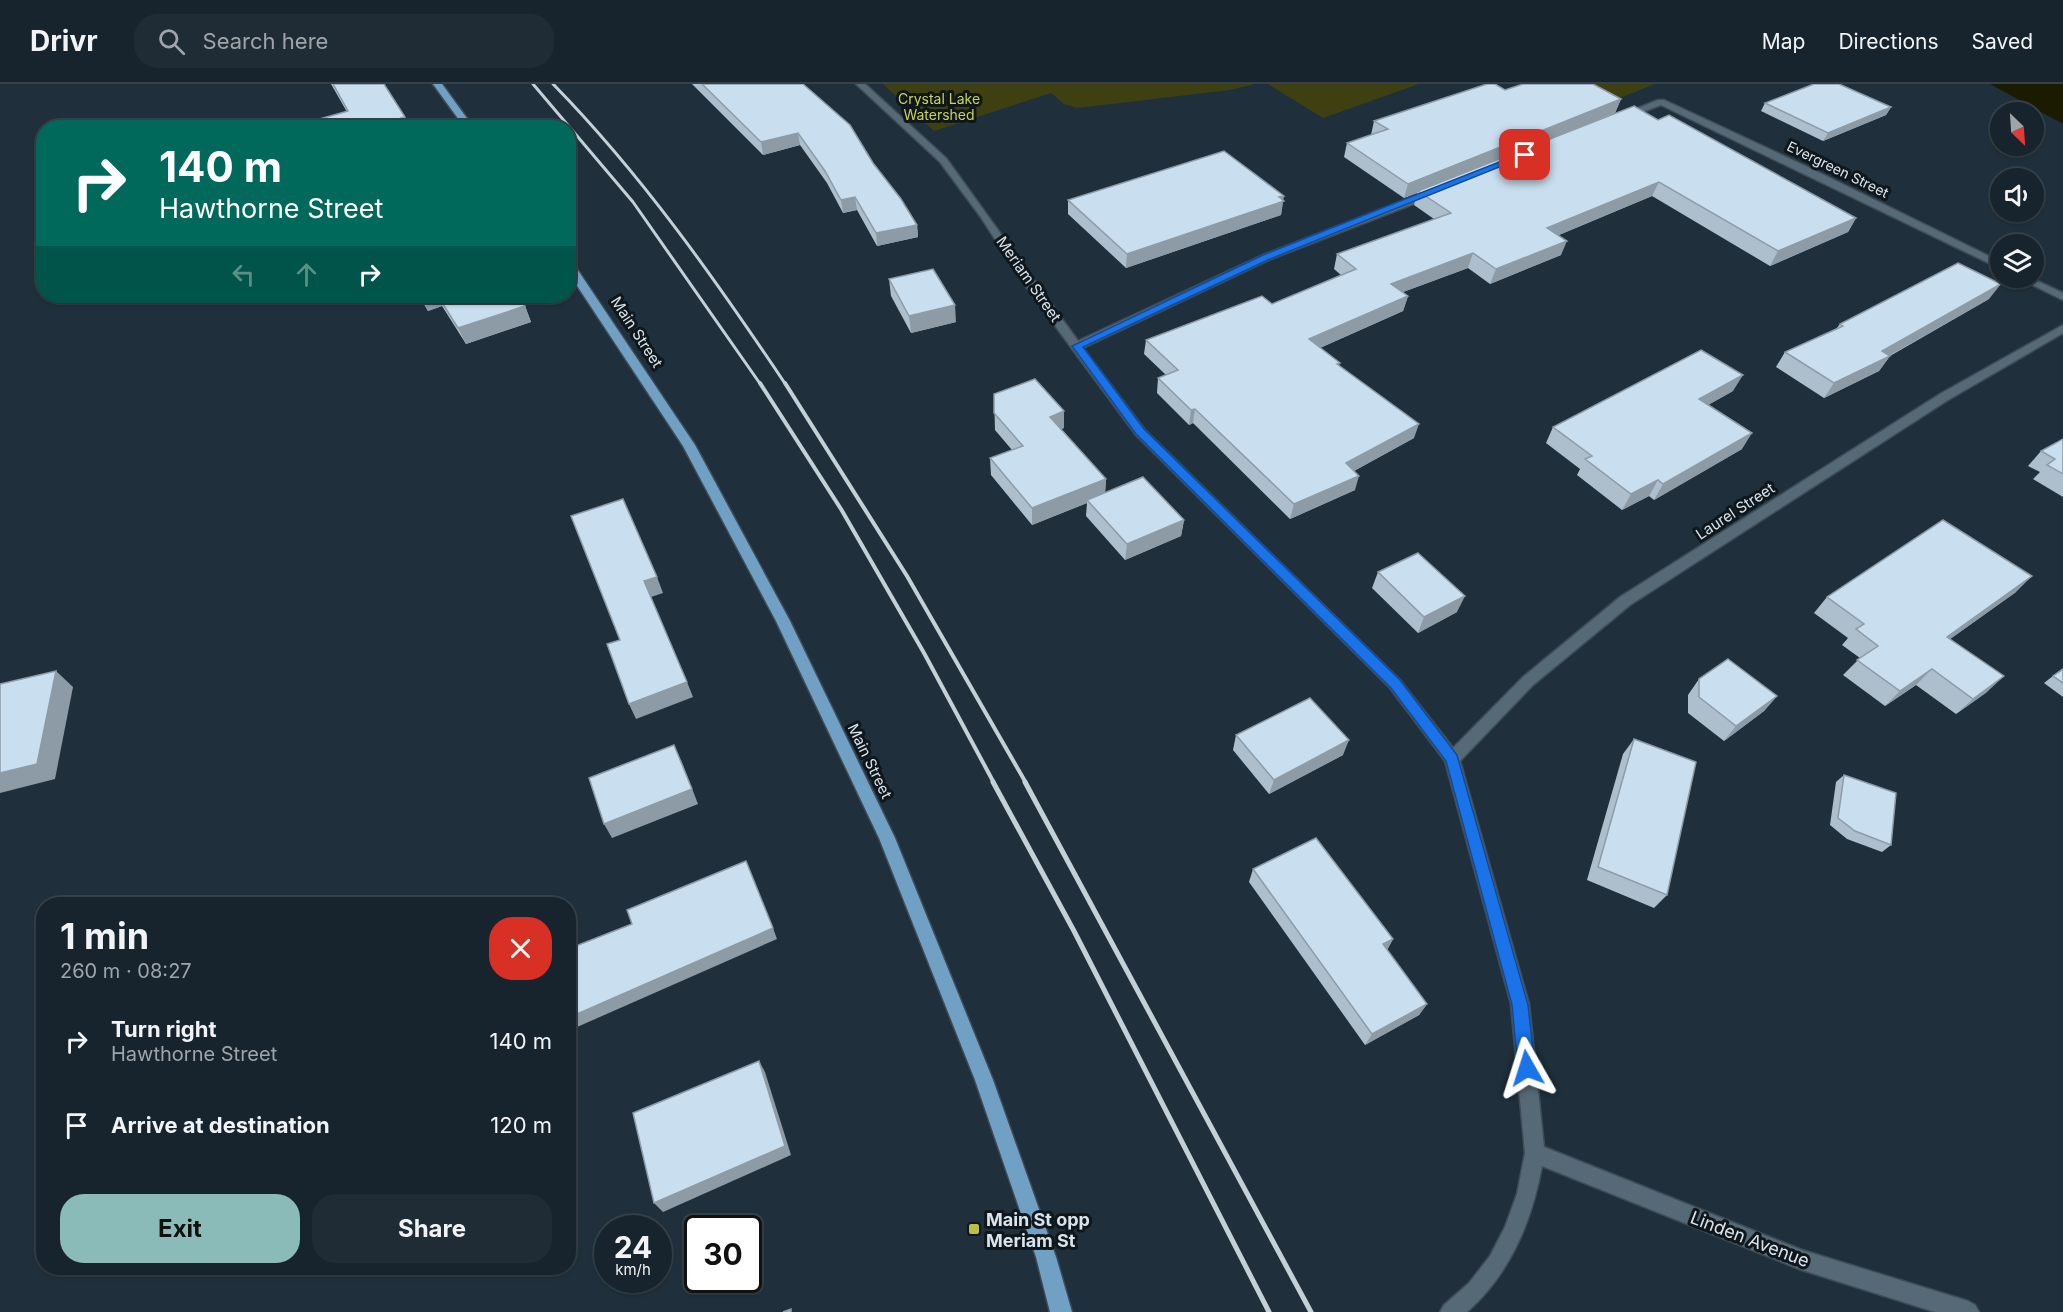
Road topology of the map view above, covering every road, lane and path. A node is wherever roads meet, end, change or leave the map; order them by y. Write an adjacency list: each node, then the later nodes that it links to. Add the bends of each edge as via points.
1 (437, 84): 3 (main road)
2 (860, 84): 11 (street, Meriam Street, via 943,160)
3 (464, 120)
4 (1609, 121): 6 (street, Evergreen Street, via 1661,102)
5 (1441, 190): 11 (street, via 1267,257)
6 (1990, 261)
7 (576, 275): 14 (main road, Main Street, via 689,446 783,621 887,838 984,1080 1046,1257)
8 (2044, 288): 9 (street)
9 (2063, 297)
10 (2063, 328): 12 (street, Laurel Street, via 1944,397 1625,601 1528,681)
11 (1077, 346): 12 (street, Meriam Street, via 1140,432 1395,684)
12 (1452, 759): 13 (street, Meriam Street, via 1520,1005)
13 (1535, 1153): 15 (street, Meriam Street, via 1524,1203 1497,1263 1476,1290); 16 (street, Linden Avenue, via 1802,1260)
14 (1061, 1312)
15 (1450, 1312)
16 (1968, 1312)

